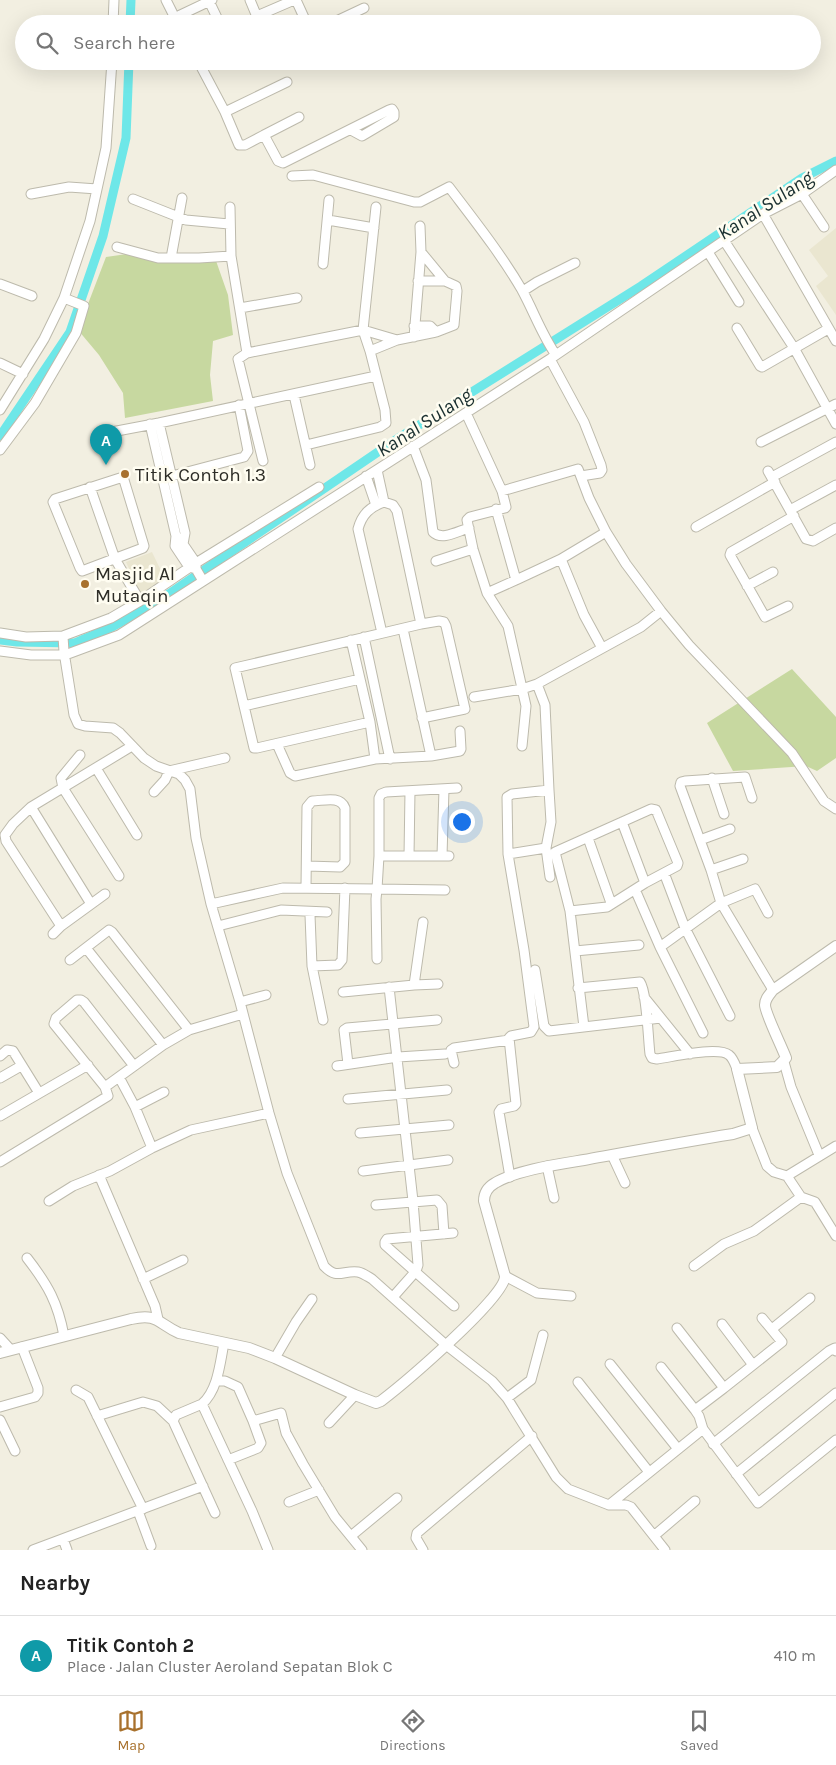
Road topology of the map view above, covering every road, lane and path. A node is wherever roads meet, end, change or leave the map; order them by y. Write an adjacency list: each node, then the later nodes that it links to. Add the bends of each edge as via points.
1 (114, 0): 7 (street)
2 (166, 0): 8 (street)
3 (210, 0): 9 (street); 10 (street)
4 (250, 0): 11 (street)
5 (295, 0): 12 (street); 13 (street)
6 (364, 8): 14 (street)
7 (113, 15)
8 (173, 15)
9 (186, 15)
10 (216, 15)
11 (256, 15)
12 (267, 15)
13 (302, 15)
14 (349, 15)
15 (111, 70): 24 (street, via 106,148)
16 (203, 70): 18 (street)
17 (287, 82): 18 (street)
18 (225, 112): 21 (street, via 239,145)
19 (299, 117): 21 (street)
20 (351, 130): 21 (street, via 283,164 278,161)
21 (264, 135)
22 (836, 170): 26 (street)
23 (292, 176): 50 (street, via 313,175 414,202 450,187)
24 (97, 189): 25 (street, via 69,187); 53 (street)
25 (31, 194)
26 (802, 194): 32 (street); 37 (street)
27 (182, 198): 33 (street)
28 (134, 199): 33 (street)
29 (329, 200): 34 (street)
30 (230, 206): 35 (street)
31 (376, 206): 38 (street)
32 (764, 214): 39 (street); 58 (street)
33 (178, 218): 35 (street); 44 (street)
34 (328, 220): 38 (street); 46 (street)
35 (229, 224): 43 (street)
36 (420, 226): 41 (street)
37 (824, 226)
38 (374, 228): 59 (street)
39 (725, 242): 42 (street); 64 (street)
40 (118, 247): 44 (street, via 149,256)
41 (421, 252): 47 (street); 48 (street)
42 (708, 252): 54 (street); 67 (street)
43 (231, 256): 44 (street); 55 (street)
44 (171, 258)
45 (575, 263): 50 (street)
46 (323, 264)
47 (418, 281): 48 (street); 56 (street)
48 (446, 281): 60 (street, via 456,286 458,291 455,324)
49 (0, 284): 51 (street)
50 (522, 292): 67 (street)
51 (32, 296)
52 (297, 298): 55 (street)
53 (67, 299): 69 (street); 84 (street, via 84,306 76,333 35,403)
54 (739, 302)
55 (240, 308): 66 (street)
56 (414, 326): 60 (street, via 430,326); 61 (street)
57 (737, 328): 64 (street, via 762,367)
58 (828, 329): 63 (street); 64 (street)
59 (363, 330): 62 (street); 65 (street); 66 (street)
60 (436, 332): 61 (street)
61 (414, 337): 62 (street)
62 (397, 340): 65 (street)
63 (836, 341)
64 (794, 348): 74 (street)
65 (370, 351): 70 (street)
66 (247, 353): 72 (street, via 238,359)
67 (553, 355): 76 (street); 90 (street, via 601,465 600,473)
68 (0, 363): 69 (street)
69 (23, 374): 75 (street)
70 (376, 376): 71 (street); 82 (street, via 385,410 384,426)
71 (294, 395): 72 (street); 82 (street)
72 (249, 403): 73 (street); 85 (street)
73 (239, 405): 77 (street); 88 (street, via 247,455)
74 (832, 405): 78 (street); 80 (street)
75 (0, 410)
76 (466, 413): 83 (street); 95 (street)
77 (155, 424): 79 (street); 88 (street); 103 (street)
78 (836, 424)
79 (101, 434)
80 (761, 442)
81 (836, 442): 91 (street)
82 (306, 444): 86 (street)
83 (413, 446): 87 (street); 100 (street, via 426,480 433,532 444,536)
84 (0, 450)
85 (263, 461)
86 (310, 465)
87 (377, 470): 89 (street); 96 (street)
88 (172, 476): 103 (street)
89 (366, 476): 96 (street); 108 (street)
90 (581, 476): 95 (street, via 577,469); 102 (street)
91 (772, 477): 98 (street); 99 (street)
92 (836, 485): 98 (street)
93 (90, 487): 105 (street); 105 (street, via 120,478 124,480 145,545); 105 (street, via 55,499 52,503 80,570)
94 (319, 487): 108 (street)
95 (502, 491): 97 (street, via 506,507)
96 (380, 504): 116 (street, via 393,505 397,511); 119 (street, via 360,519 358,529)
97 (496, 510): 100 (street, via 468,518); 110 (street)
98 (792, 513): 101 (street, via 809,541); 111 (street, via 730,553)
99 (696, 527)
100 (469, 528): 104 (street)
101 (836, 528)
102 (606, 532): 106 (street); 115 (street)
103 (180, 535): 108 (street)
104 (473, 549): 107 (street); 112 (street)
105 (115, 559): 113 (street)
106 (561, 559): 110 (street); 123 (street, via 584,615)
107 (436, 561)
108 (197, 571): 113 (street); 125 (street, via 119,635)
109 (773, 572): 111 (street)
110 (516, 580): 112 (street)
111 (747, 586): 114 (street, via 766,618)
112 (487, 593): 128 (street, via 508,626)
113 (140, 601): 120 (street, via 111,618)
114 (788, 606)
115 (662, 610): 123 (street, via 641,627); 153 (street, via 689,645 792,753 824,801)
116 (421, 624): 117 (street); 131 (street, via 444,622 465,709)
117 (403, 629): 119 (street); 131 (street)
118 (0, 633): 120 (street)
119 (382, 633): 121 (street)
120 (63, 638): 125 (street)
121 (364, 638): 122 (street); 141 (street)
122 (351, 640): 126 (street); 130 (street, via 235,668)
123 (602, 648): 127 (street)
124 (0, 651): 125 (street, via 31,655)
125 (64, 654): 135 (street, via 78,724 113,728)
126 (360, 679): 130 (street); 132 (street)
127 (537, 684): 128 (street); 148 (street, via 545,705)
128 (522, 689): 129 (street); 136 (street, via 526,706)
129 (474, 697)
130 (244, 706): 134 (street, via 254,748)
131 (422, 718): 138 (street)
132 (370, 722): 134 (street); 140 (street)
133 (460, 731): 138 (street, via 460,751)
134 (277, 744): 140 (street, via 293,776)
135 (132, 746): 142 (street); 143 (street, via 156,766)
136 (522, 746)
137 (80, 755): 145 (street, via 61,778)
138 (431, 756): 141 (street)
139 (225, 758): 143 (street)
140 (375, 759): 141 (street)
141 (390, 759)
142 (96, 768): 145 (street); 157 (street)
143 (169, 771): 150 (street); 180 (street, via 179,774 190,789 196,838)
144 (712, 778): 151 (street, via 745,776); 154 (street); 159 (street, via 685,781 680,786)
145 (63, 788): 152 (street); 167 (street)
146 (457, 788): 147 (street)
147 (444, 789): 149 (street); 163 (street, via 446,856)
148 (550, 790): 160 (street); 161 (street, via 507,797)
149 (410, 791): 162 (street, via 386,792 379,798); 163 (street)
150 (154, 792)
151 (752, 798)
152 (31, 807): 179 (street); 186 (street, via 13,824 5,835 6,841)
153 (836, 809)
154 (724, 814)
155 (622, 822): 158 (street); 170 (street); 170 (street, via 651,809 656,810 678,863)
156 (730, 829): 159 (street)
157 (137, 835)
158 (588, 838): 177 (street); 181 (street, via 556,852)
159 (700, 840): 166 (street)
160 (546, 848): 161 (street); 168 (street)
161 (508, 854): 218 (street, via 534,1027 531,1032 511,1036)
162 (379, 856): 163 (street); 173 (street)
163 (409, 856)
164 (743, 859): 166 (street)
165 (307, 866): 165 (street, via 308,804 312,801 343,802 345,862 340,867); 171 (street)
166 (711, 870): 178 (street)
167 (119, 876)
168 (550, 877)
169 (666, 878): 188 (street)
170 (645, 883): 177 (street)
171 (306, 887): 172 (street); 180 (street, via 283,888)
172 (345, 888): 173 (street); 197 (street, via 342,960 338,964)
173 (377, 890): 174 (street); 195 (street)
174 (445, 890)
175 (105, 894): 179 (street)
176 (637, 894): 192 (street)
177 (611, 903): 181 (street, via 607,907)
178 (721, 903): 183 (street, via 755,889); 188 (street); 203 (street)
179 (90, 904): 186 (street)
180 (211, 904): 187 (street)
181 (570, 911): 194 (street)
182 (327, 912): 187 (street, via 281,910)
183 (768, 913)
184 (310, 916): 197 (street)
185 (423, 922): 200 (street)
186 (61, 926): 189 (street)
187 (218, 926): 207 (street)
188 (686, 928): 192 (street); 209 (street)
189 (54, 934)
190 (638, 945): 194 (street)
191 (836, 946): 203 (street)
192 (660, 947): 217 (street)
193 (86, 948): 196 (street); 216 (street, via 108,930 112,932); 219 (street)
194 (574, 951): 202 (street)
195 (377, 959)
196 (70, 960)
197 (312, 966): 211 (street)
198 (535, 970): 215 (street, via 546,1029)
199 (438, 984): 200 (street)
200 (414, 985): 201 (street)
201 (389, 987): 204 (street); 214 (street)
202 (578, 988): 206 (street, via 640,982); 215 (street)
203 (773, 990): 224 (street, via 765,1006 782,1045)
204 (343, 992)
205 (266, 995): 207 (street)
206 (644, 997): 210 (street); 213 (street)
207 (240, 1002): 208 (street)
208 (243, 1014): 216 (street); 241 (street)
209 (730, 1016)
210 (662, 1018): 213 (street); 221 (street)
211 (323, 1020)
212 (437, 1020): 214 (street)
213 (646, 1020): 215 (street); 221 (street, via 652,1058)
214 (394, 1023): 223 (street); 226 (street, via 346,1028)
215 (584, 1027)
216 (189, 1030): 219 (street)
217 (703, 1033)
218 (509, 1040): 225 (street, via 454,1048 451,1050); 258 (street, via 516,1104 499,1112)
219 (163, 1045): 229 (street)
220 (445, 1054): 223 (street)
221 (690, 1054): 231 (street, via 723,1052 729,1055)
222 (0, 1056): 228 (street, via 10,1049)
223 (398, 1057): 226 (street); 238 (street)
224 (784, 1062): 231 (street, via 771,1068); 250 (street)
225 (454, 1063)
226 (348, 1064): 230 (street)
227 (88, 1065): 229 (street, via 54,1024 56,1018 77,1000 81,1000); 234 (street); 237 (street)
228 (21, 1066): 232 (street); 237 (street)
229 (134, 1066): 233 (street)
230 (337, 1066)
231 (736, 1069): 244 (street)
232 (0, 1078)
233 (119, 1078): 234 (street); 240 (street)
234 (105, 1087): 252 (street, via 108,1093 105,1100)
235 (447, 1090): 238 (street)
236 (164, 1092): 240 (street)
237 (39, 1093): 242 (street)
238 (401, 1093): 239 (street); 245 (street)
239 (348, 1099)
240 (135, 1107): 248 (street)
241 (269, 1114): 248 (street, via 191,1130); 274 (street, via 287,1173 324,1266 335,1274 363,1274)
242 (0, 1116)
243 (449, 1125): 245 (street)
244 (752, 1128): 249 (street); 257 (street, via 767,1166)
245 (405, 1129): 246 (street); 253 (street)
246 (360, 1133)
247 (836, 1146): 250 (street)
248 (152, 1148): 256 (street)
249 (612, 1155): 254 (street); 259 (street)
250 (819, 1156): 257 (street)
251 (448, 1160): 253 (street)
252 (0, 1162)
253 (409, 1165): 255 (street); 262 (street)
254 (547, 1166): 258 (street); 261 (street)
255 (363, 1170)
256 (98, 1175): 263 (street); 272 (street)
257 (787, 1176): 260 (street)
258 (510, 1177): 271 (street, via 495,1183 484,1195)
259 (626, 1183)
260 (801, 1197): 265 (street, via 815,1202); 269 (street)
261 (554, 1198)
262 (413, 1200): 264 (street); 266 (street); 266 (street, via 439,1201 449,1234)
263 (49, 1201)
264 (376, 1205)
265 (836, 1236)
266 (416, 1237): 270 (street); 270 (street, via 387,1240 385,1245)
267 (27, 1258): 284 (street, via 57,1305)
268 (183, 1260): 272 (street)
269 (694, 1266)
270 (416, 1272): 274 (street); 277 (street)
271 (505, 1276): 273 (street, via 537,1293); 287 (street, via 499,1292)
272 (143, 1279): 279 (street)
273 (571, 1296)
274 (393, 1297): 287 (street)
275 (810, 1298): 282 (street)
276 (312, 1299): 292 (street)
277 (454, 1306)
278 (762, 1318): 282 (street)
279 (158, 1319): 284 (street, via 141,1317); 286 (street, via 179,1333)
280 (722, 1324): 294 (street)
281 (677, 1328): 298 (street)
282 (772, 1329): 294 (street, via 782,1342)
283 (543, 1335): 302 (street, via 531,1380)
284 (64, 1336): 288 (street)
285 (0, 1338): 289 (street)
286 (224, 1343): 292 (street); 296 (street)
287 (446, 1345): 301 (street, via 382,1402); 302 (street, via 492,1381)
288 (22, 1347): 289 (street); 304 (street, via 38,1393 35,1397)
289 (10, 1350): 291 (street)
290 (836, 1351): 314 (street, via 835,1348 829,1351)
291 (0, 1353)
292 (275, 1358): 301 (street)
293 (610, 1364): 315 (street)
294 (753, 1365): 298 (street)
295 (661, 1367): 305 (street)
296 (216, 1381): 303 (street); 309 (street, via 238,1387)
297 (578, 1382): 318 (street)
298 (724, 1388): 305 (street)
299 (76, 1390): 306 (street, via 88,1397)
300 (836, 1393): 319 (street)
301 (355, 1395): 310 (street)
302 (507, 1398): 312 (street)
303 (202, 1404): 308 (street, via 176,1415); 317 (street)
304 (0, 1407)
305 (695, 1410): 311 (street)
306 (97, 1416): 308 (street, via 143,1402 157,1406); 326 (street)
307 (0, 1420): 316 (street)
308 (173, 1421): 320 (street)
309 (253, 1421): 317 (street, via 261,1443 258,1448); 321 (street, via 281,1413 286,1433)
310 (328, 1423)
311 (703, 1429): 314 (street); 315 (street)
312 (532, 1436): 325 (street, via 556,1477 568,1489); 336 (street, via 417,1532 416,1538)
313 (836, 1440): 319 (street, via 758,1503)
314 (713, 1444): 319 (street)
315 (678, 1449): 318 (street)
316 (15, 1451)
317 (228, 1460): 334 (street)
318 (649, 1472): 325 (street)
319 (736, 1474)
320 (203, 1486): 326 (street); 327 (street)
321 (319, 1490): 324 (street); 328 (street)
322 (397, 1498): 328 (street)
323 (696, 1501): 329 (street)
324 (289, 1502)
325 (609, 1505): 329 (street, via 631,1507)
326 (140, 1510): 330 (street); 331 (street)
327 (215, 1513)
328 (351, 1536): 335 (street)
329 (655, 1536): 337 (street)
330 (63, 1539): 332 (street); 333 (street)
331 (151, 1546)
332 (33, 1550)
333 (66, 1550)
334 (268, 1550)
335 (362, 1550)
336 (423, 1550)
337 (665, 1550)

